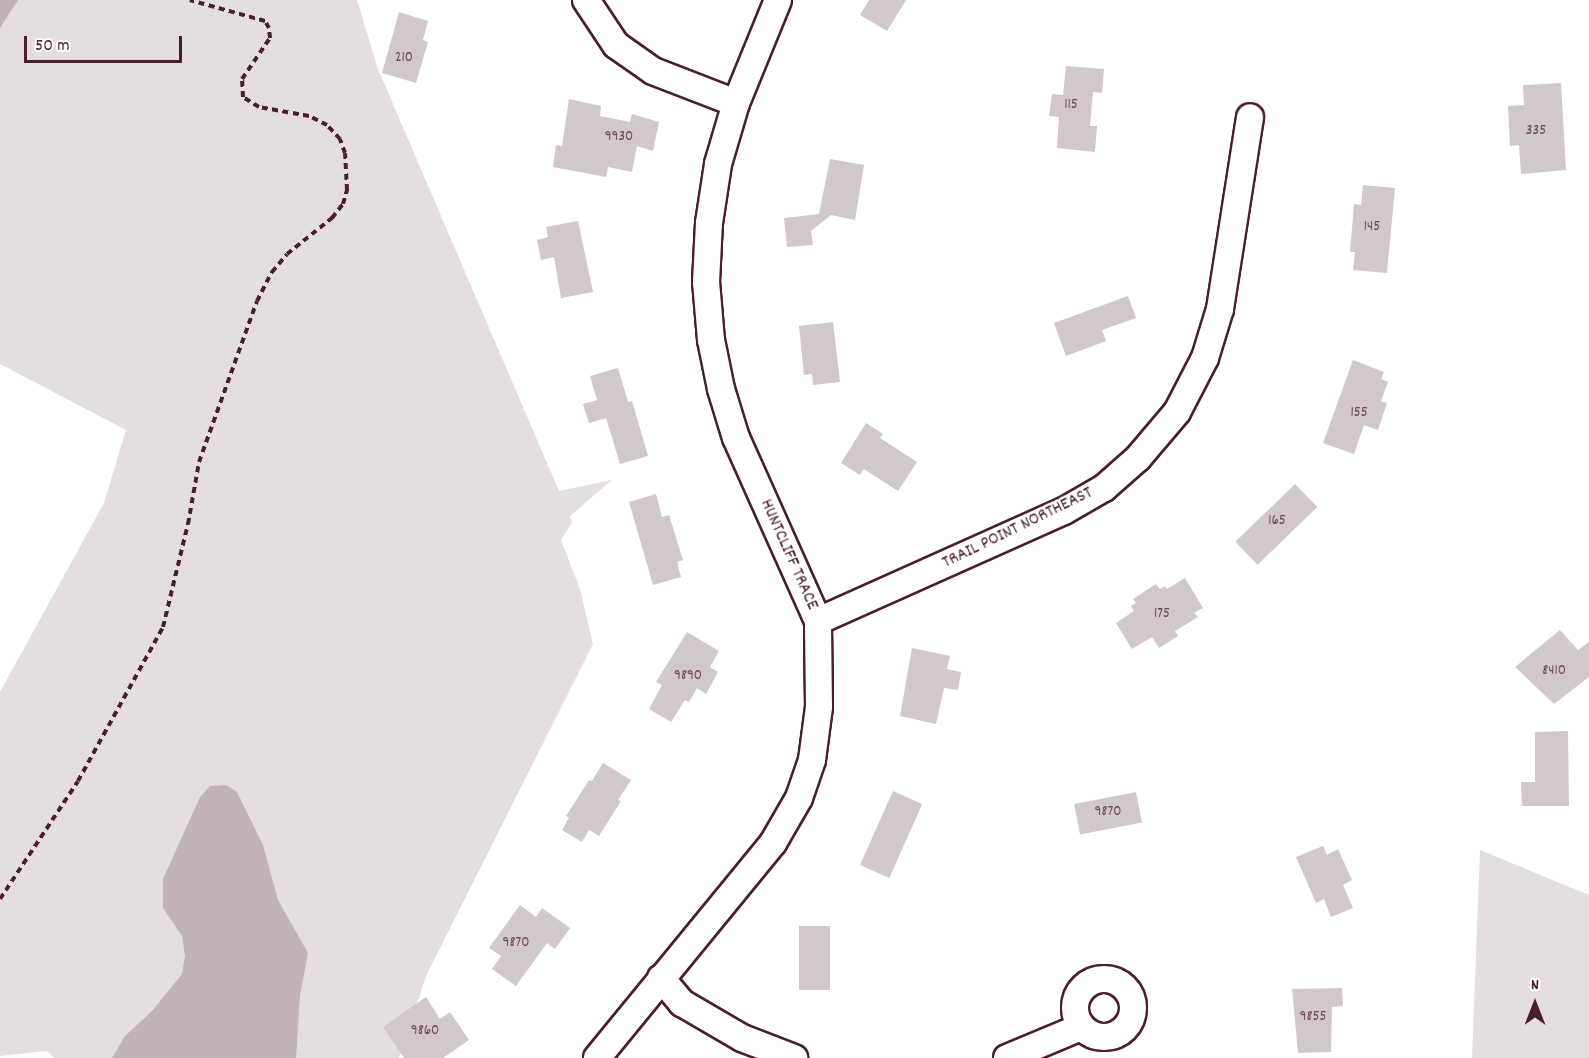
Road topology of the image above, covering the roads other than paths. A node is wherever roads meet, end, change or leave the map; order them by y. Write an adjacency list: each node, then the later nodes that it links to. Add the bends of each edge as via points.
1 (586, 0): 3 (street, via 616,45 653,71)
2 (778, 0): 3 (street, HUNTCLIFF TRACE)
3 (736, 103): 5 (street, HUNTCLIFF TRACE, via 718,165 709,223 706,282 711,340 736,438)
4 (1250, 117): 5 (street, TRAIL POINT NORTHEAST, via 1220,309 1205,358 1177,412 1138,459 1104,488 1064,512)
5 (818, 621): 6 (street, HUNTCLIFF TRACE, via 819,707 812,760 800,798 773,843)
6 (661, 978): 8 (street, HUNTCLIFF TRACE); 9 (street, via 682,1003 742,1038)
7 (1081, 1027): 10 (street)
8 (597, 1058)
9 (794, 1058)
10 (1007, 1058)

